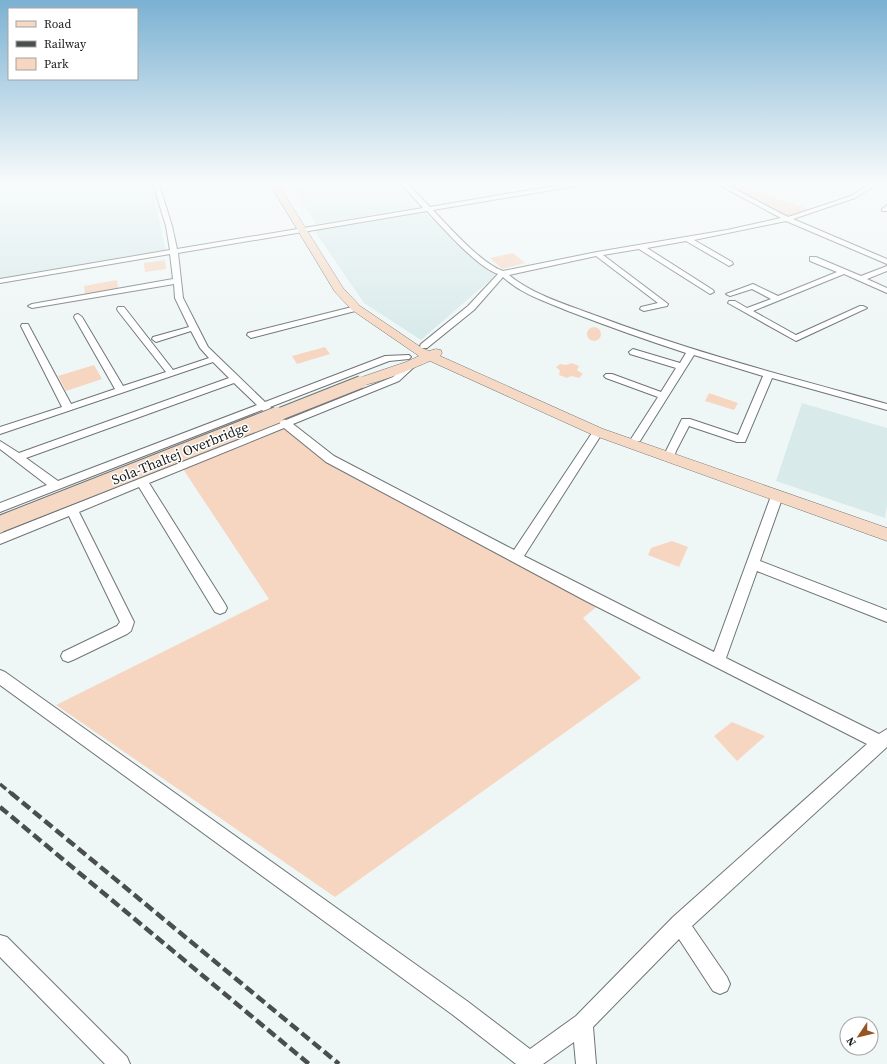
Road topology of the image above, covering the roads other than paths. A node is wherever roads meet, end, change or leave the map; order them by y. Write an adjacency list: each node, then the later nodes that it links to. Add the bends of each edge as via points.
1 (170, 234): 10 (street)
2 (279, 234): 10 (street)
3 (307, 234): 27 (main road, via 339,290)
4 (307, 234): 39 (main road, via 346,288 361,304 412,340)
5 (452, 234): 17 (street, via 493,270)
6 (714, 234): 8 (street)
7 (821, 234): 13 (street)
8 (688, 239): 9 (street); 14 (street)
9 (641, 247): 11 (street); 22 (street)
10 (174, 253): 19 (street); 20 (street)
11 (597, 254): 17 (street); 30 (street, via 664,304)
12 (813, 259): 16 (street)
13 (887, 262)
14 (729, 264)
15 (887, 268): 18 (street)
16 (844, 272): 18 (street); 24 (street)
17 (503, 273): 37 (street, via 508,279 558,304 614,327); 39 (street, via 471,308)
18 (861, 279): 21 (street)
19 (0, 281)
20 (177, 281): 26 (street); 34 (street, via 179,298)
21 (887, 291)
22 (710, 292)
23 (730, 294): 24 (street, via 753,286)
24 (778, 299): 31 (street)
25 (732, 303): 31 (street)
26 (32, 306)
27 (356, 308): 35 (street); 39 (main road)
28 (863, 308): 31 (street, via 796,338)
29 (121, 309): 42 (street)
30 (644, 309)
31 (747, 311)
32 (78, 317): 47 (street)
33 (25, 326): 51 (street)
34 (194, 328): 36 (street); 40 (street, via 204,348)
35 (251, 335)
36 (156, 339)
37 (692, 351): 41 (street); 43 (street)
38 (633, 352): 41 (street)
39 (421, 355): 46 (main road); 49 (street, via 388,358); 52 (street, via 396,379); 54 (main road); 55 (main road)
40 (214, 358): 42 (street); 45 (street)
41 (682, 367): 48 (street)
42 (171, 373): 47 (street)
43 (769, 373): 50 (street); 57 (street, via 741,440 686,421)
44 (609, 376): 48 (street)
45 (235, 379): 49 (street); 58 (street)
46 (357, 380): 64 (main road, Sola-Thaltej Overbridge); 65 (main road, Sola-Thaltej Overbridge, bridge)
47 (120, 390): 51 (street)
48 (663, 396): 55 (street)
49 (264, 407): 52 (street); 60 (street)
50 (887, 407)
51 (68, 408): 53 (street)
52 (286, 424): 59 (street); 69 (street, via 330,460)
53 (0, 431)
54 (598, 432): 61 (main road); 69 (street)
55 (636, 439): 57 (main road)
56 (0, 444): 58 (street)
57 (671, 451): 66 (main road)
58 (17, 457): 60 (street)
59 (142, 482): 63 (street); 71 (street)
60 (56, 486): 62 (street)
61 (777, 496): 67 (main road); 70 (street)
62 (0, 508)
63 (72, 510): 68 (street); 73 (street, via 127,622 122,630)
64 (0, 514)
65 (0, 524)
66 (887, 526)
67 (887, 535)
68 (0, 539)
69 (516, 557): 74 (street)
70 (753, 564): 72 (street); 74 (street)
71 (220, 608)
72 (887, 616)
73 (68, 656)
74 (718, 661): 76 (street)
75 (0, 677): 81 (street)
76 (884, 740): 77 (street)
77 (680, 924): 79 (street); 80 (street)
78 (0, 944): 82 (street)
79 (720, 984)
80 (582, 1023): 81 (street); 83 (street)
81 (532, 1062)
82 (120, 1064)
83 (586, 1064)

